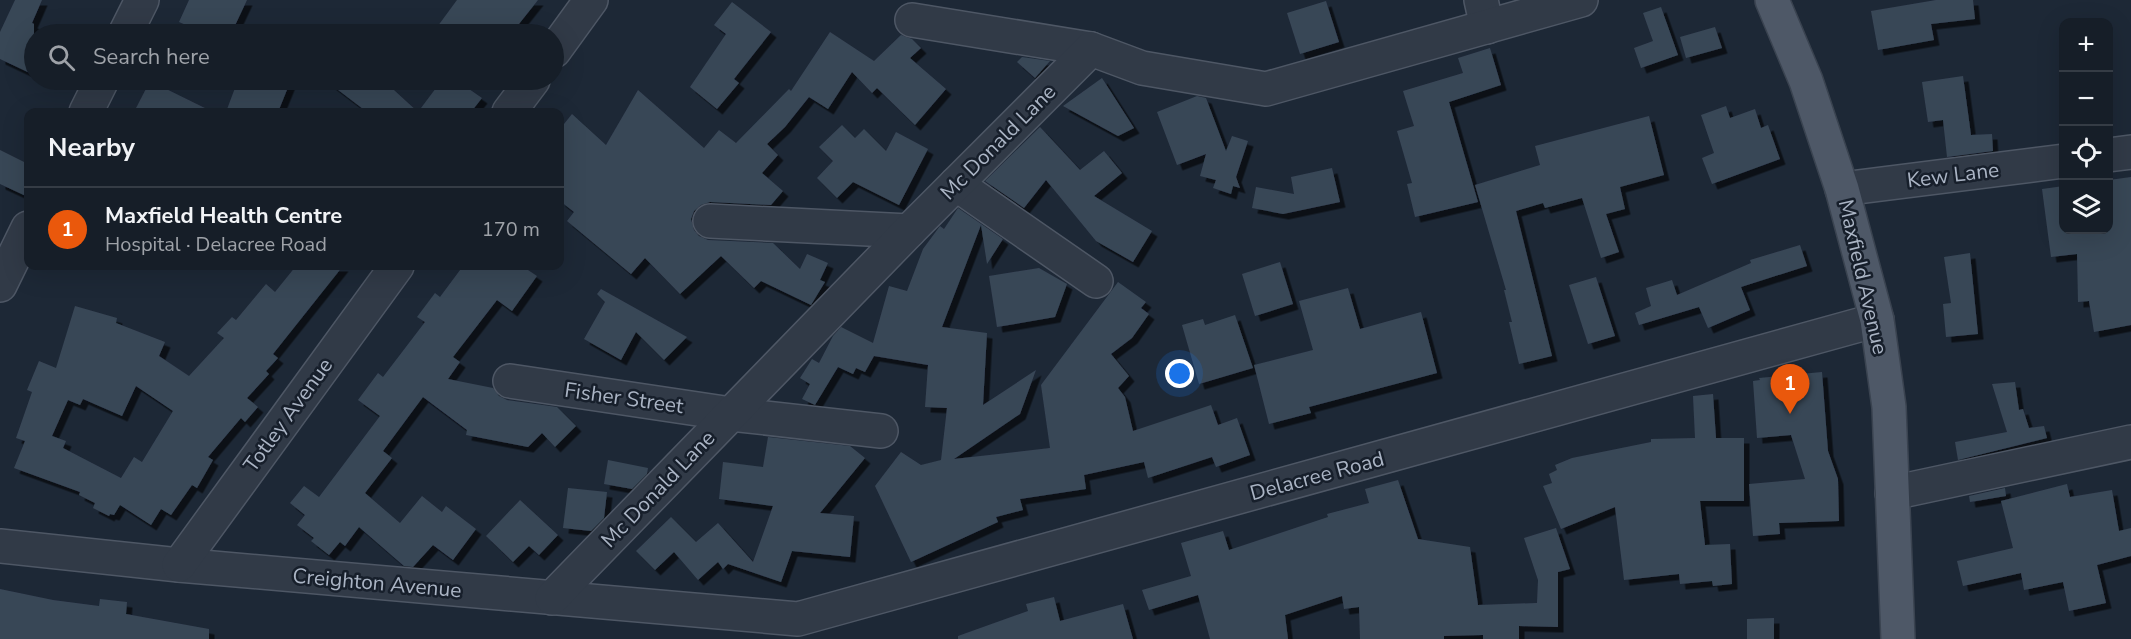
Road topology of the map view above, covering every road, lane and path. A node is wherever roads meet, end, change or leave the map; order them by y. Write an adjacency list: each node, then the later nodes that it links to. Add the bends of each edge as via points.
1 (142, 0): 7 (street)
2 (591, 0): 8 (street)
3 (1581, 0): 5 (street)
4 (1773, 0): 18 (main road, Maxfield Avenue, via 1806,81)
5 (1484, 13): 9 (street, via 1266,89 1142,68)
6 (912, 20): 9 (street)
7 (129, 24)
8 (564, 37)
9 (1091, 49): 17 (street, Mc Donald Lane)
10 (97, 90): 12 (street)
11 (526, 90): 13 (street)
12 (88, 108)
13 (512, 108)
14 (2131, 152): 15 (street)
15 (2113, 154)
16 (2059, 161): 18 (street, Kew Lane)
17 (956, 184): 20 (street, Mc Donald Lane); 23 (street)
18 (1842, 189): 25 (main road, Maxfield Avenue)
19 (710, 221): 20 (street)
20 (909, 231): 27 (street, Mc Donald Lane)
21 (24, 236): 24 (street)
22 (394, 270): 32 (street, Totley Avenue)
23 (1096, 281)
24 (0, 285)
25 (1877, 320): 30 (main road, Maxfield Avenue, via 1889,407); 34 (street, Delacree Road, via 798,620)
26 (510, 381): 27 (street, Fisher Street)
27 (730, 414): 28 (street, Fisher Street); 33 (street, Mc Donald Lane)
28 (881, 431)
29 (2131, 442): 30 (street)
30 (1892, 493): 35 (main road, Maxfield Avenue)
31 (0, 546): 32 (street, Creighton Avenue)
32 (179, 565): 33 (street, Creighton Avenue)
33 (552, 598): 34 (street, Creighton Avenue)
34 (757, 628)
35 (1898, 639)

